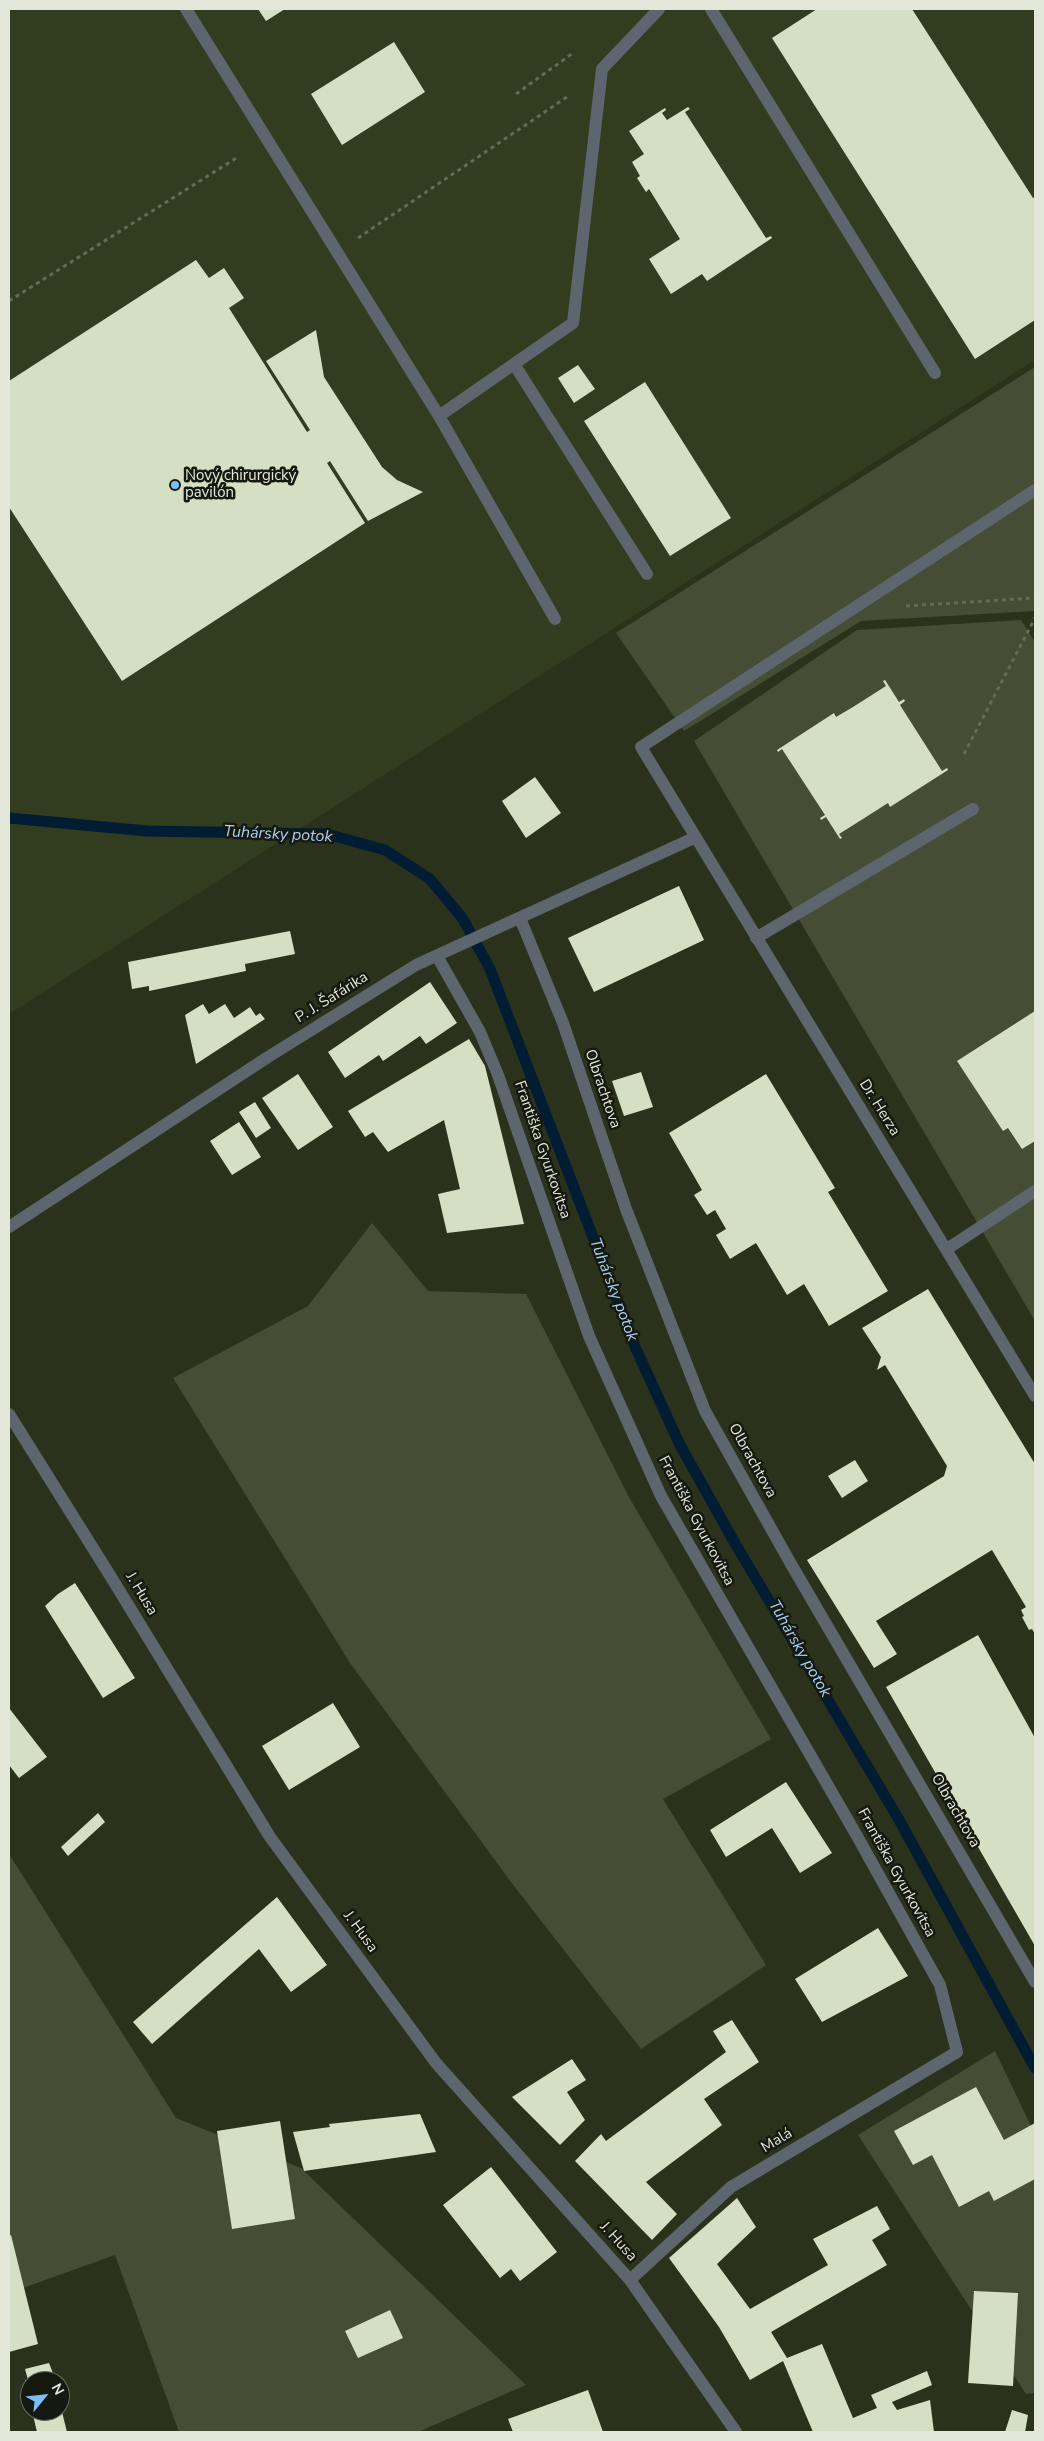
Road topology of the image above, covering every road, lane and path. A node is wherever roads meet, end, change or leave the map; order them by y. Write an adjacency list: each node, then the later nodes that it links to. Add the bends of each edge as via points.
1 (186, 9): 8 (street)
2 (659, 9): 10 (street, via 602,69 573,323)
3 (711, 9): 11 (street)
4 (573, 53): 5 (path)
5 (516, 94)
6 (567, 97): 8 (path)
7 (238, 158): 9 (path)
8 (337, 253): 12 (street)
9 (9, 301)
10 (514, 364): 12 (street); 14 (street)
11 (935, 373)
12 (439, 416): 18 (street)
13 (1035, 490): 21 (street, Dr. Herza, via 640,747)
14 (647, 574)
15 (1035, 598): 16 (path)
16 (901, 607)
17 (1035, 618): 19 (path)
18 (554, 619)
19 (964, 754)
20 (973, 808): 23 (street)
21 (694, 838): 22 (street, P. J. Šafárika); 23 (street, Dr. Herza)
22 (520, 918): 24 (street, P. J. Šafárika); 30 (street, Olbrachtova, via 563,1023 626,1209 705,1411 790,1564)
23 (756, 938): 27 (street, Dr. Herza)
24 (437, 956): 26 (street, P. J. Šafárika, via 416,965 268,1057); 31 (street, Františka Gyurkovitsa, via 480,1032 498,1075 589,1336 661,1496 940,1985)
25 (1035, 1191): 27 (street)
26 (9, 1228)
27 (947, 1249): 28 (street, Dr. Herza)
28 (1035, 1396)
29 (9, 1414): 32 (street, J. Husa, via 270,1837 436,2063)
30 (1035, 1982)
31 (957, 2052): 32 (street, Malá, via 730,2187)
32 (630, 2280): 33 (street, J. Husa)
33 (736, 2432)

